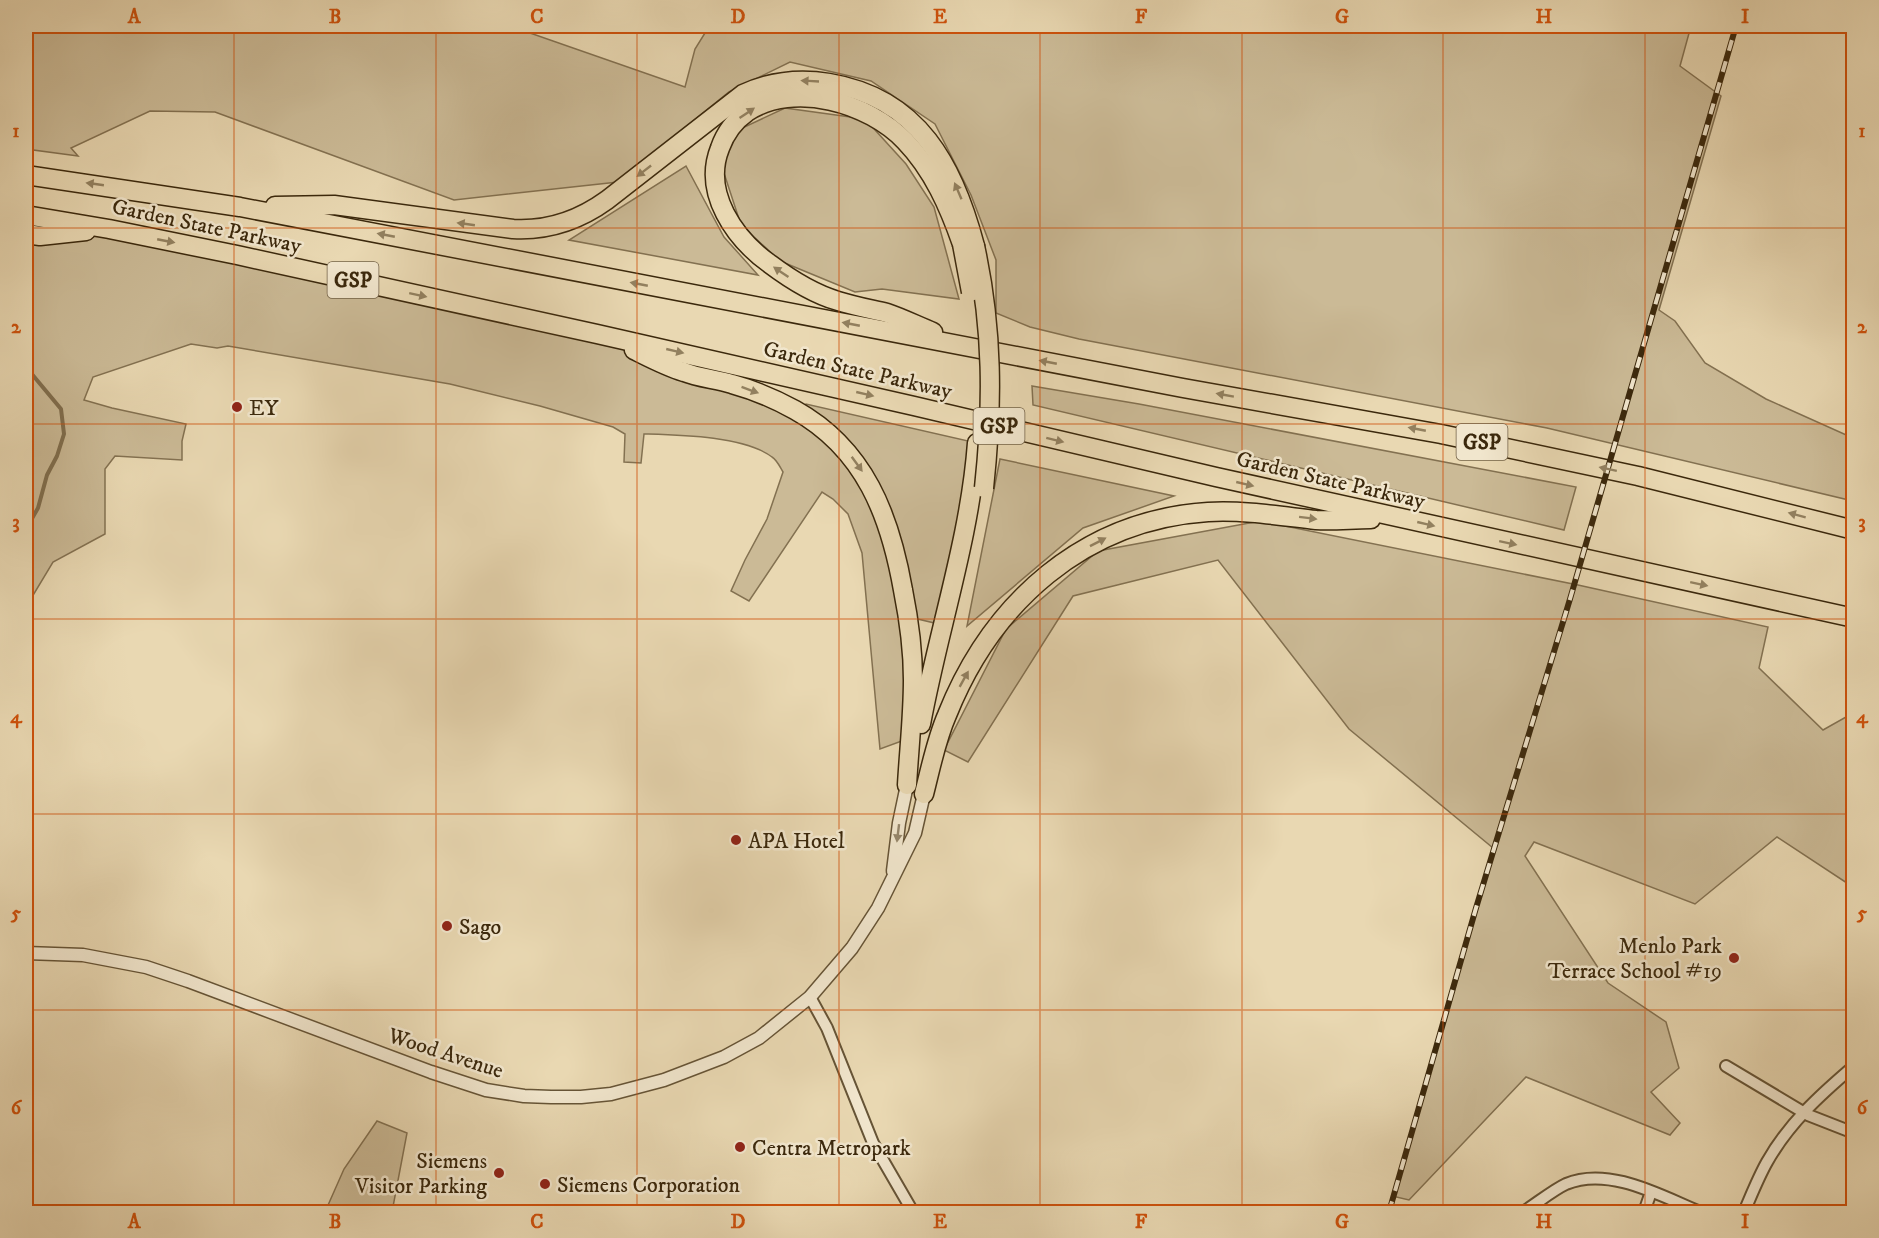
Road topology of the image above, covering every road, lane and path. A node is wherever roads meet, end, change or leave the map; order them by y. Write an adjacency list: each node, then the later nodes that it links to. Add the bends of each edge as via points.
1 (26, 175): 2 (highway, Garden State Parkway / GSP, one-way to 1)
2 (240, 207): 6 (highway, one-way to 2, via 966,214 951,176 918,129 895,109 868,94 808,81 764,85 744,94 607,201 557,225 525,230 499,228 334,205); 8 (highway, Garden State Parkway / GSP, one-way to 2)
3 (26, 215): 4 (highway, Garden State Parkway / GSP)
4 (109, 229): 5 (highway); 7 (highway, Garden State Parkway / GSP, one-way to 7)
5 (26, 234)
6 (968, 245): 8 (highway, one-way to 6, via 888,314 825,296 769,263 743,240 720,203 714,174 717,154 737,120 773,101 816,98 860,110 890,127 918,155); 9 (highway, bridge, via 979,370)
7 (597, 334): 10 (highway, Garden State Parkway / GSP, one-way to 10); 13 (highway, one-way to 13, via 684,373 733,384 776,400 825,431 860,468 889,530 908,617 913,691)
8 (971, 347): 11 (highway, Garden State Parkway / GSP, one-way to 8, via 1527,452)
9 (978, 487): 13 (highway); 14 (highway, via 978,523 931,736)
10 (1401, 518): 12 (highway, Garden State Parkway / GSP, one-way to 12); 14 (highway, one-way to 10, via 946,717 979,654 1020,599 1074,555 1124,530 1176,515 1241,512 1319,520)
11 (1854, 530)
12 (1854, 618)
13 (907, 784): 15 (street, Wood Avenue, one-way to 15)
14 (924, 794): 15 (street, Wood Avenue, via 915,833)
15 (892, 881): 17 (street, Wood Avenue, via 852,948)
16 (26, 953): 17 (street, Wood Avenue, via 82,955 146,967 456,1081 538,1097 611,1094 695,1070 759,1038)
17 (810, 997): 23 (street, via 827,1028 873,1143)
18 (1726, 1066): 20 (street)
19 (1854, 1066): 20 (street)
20 (1803, 1112): 21 (street); 27 (street, via 1767,1162)
21 (1854, 1133)
22 (1651, 1192): 24 (street, via 1628,1183 1594,1179 1567,1184); 25 (street); 26 (street)
23 (913, 1212)
24 (1523, 1212)
25 (1644, 1212)
26 (1701, 1212)
27 (1744, 1212)

